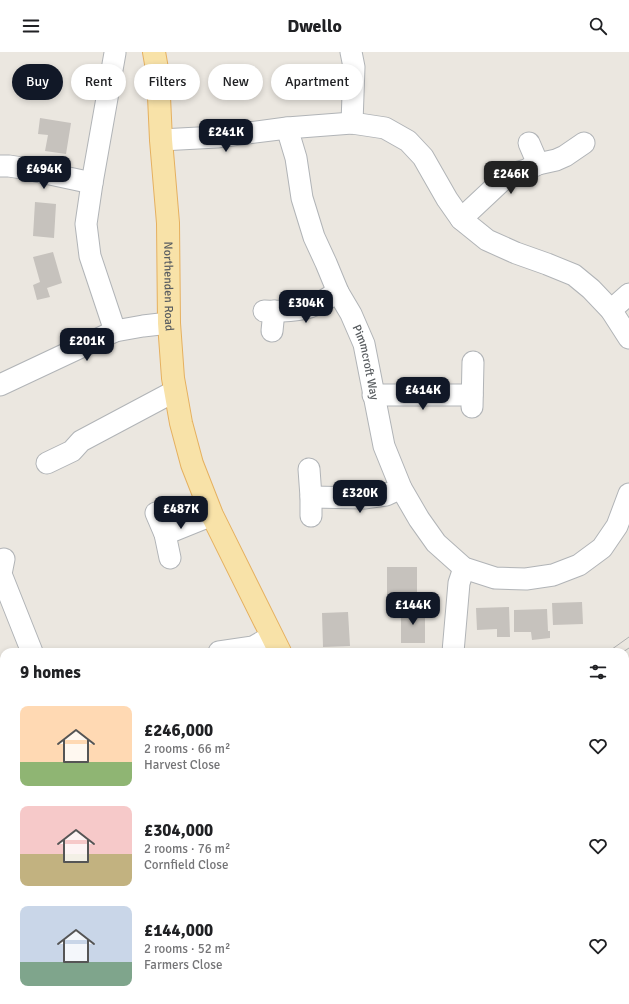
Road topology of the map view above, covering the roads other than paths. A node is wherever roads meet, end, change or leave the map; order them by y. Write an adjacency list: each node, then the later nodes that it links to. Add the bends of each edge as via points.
1 (154, 52): 6 (main road, Northenden Road, via 158,74)
2 (351, 52): 4 (street, via 354,67)
3 (115, 53): 11 (street)
4 (352, 123): 5 (street); 12 (street, via 385,128 408,141 423,157 447,200)
5 (287, 128): 6 (street, via 217,137); 13 (street, Pimmcroft Way, via 296,158 302,198 314,237)
6 (161, 140): 17 (main road, Northenden Road, via 168,223)
7 (528, 143): 9 (street)
8 (584, 143): 9 (street, via 565,156)
9 (547, 162): 12 (street, via 508,175)
10 (0, 166): 11 (street, via 22,168)
11 (92, 183): 18 (street, via 86,224 90,256)
12 (461, 219): 15 (street, via 487,240 574,275)
13 (338, 292): 16 (street, via 315,305); 23 (street, Pimmcroft Way, via 364,344)
14 (629, 294): 15 (street)
15 (611, 310): 19 (street)
16 (270, 318)
17 (169, 323): 18 (street); 22 (main road, Northenden Road)
18 (115, 331): 21 (street)
19 (629, 338)
20 (473, 362): 23 (street, via 472,401)
21 (0, 385)
22 (175, 391): 24 (street, via 81,441 72,451); 29 (main road, Northenden Road, via 192,464)
23 (373, 395): 26 (street, Pimmcroft Way, via 384,446)
24 (47, 463)
25 (309, 469): 26 (street, via 311,506 386,495)
26 (401, 488): 33 (street, Pimmcroft Way, via 436,544)
27 (629, 494): 33 (street, Pimmcroft Way, via 617,526 602,548 579,565 553,575 526,579 495,578)
28 (156, 513): 30 (street)
29 (212, 515): 30 (street); 34 (main road, Northenden Road)
30 (165, 534): 31 (street)
31 (170, 558)
32 (4, 559): 35 (street, via 1,574)
33 (464, 568): 37 (street, via 459,584)
34 (276, 644): 36 (street)
35 (30, 648)
36 (242, 648)
37 (453, 648)

